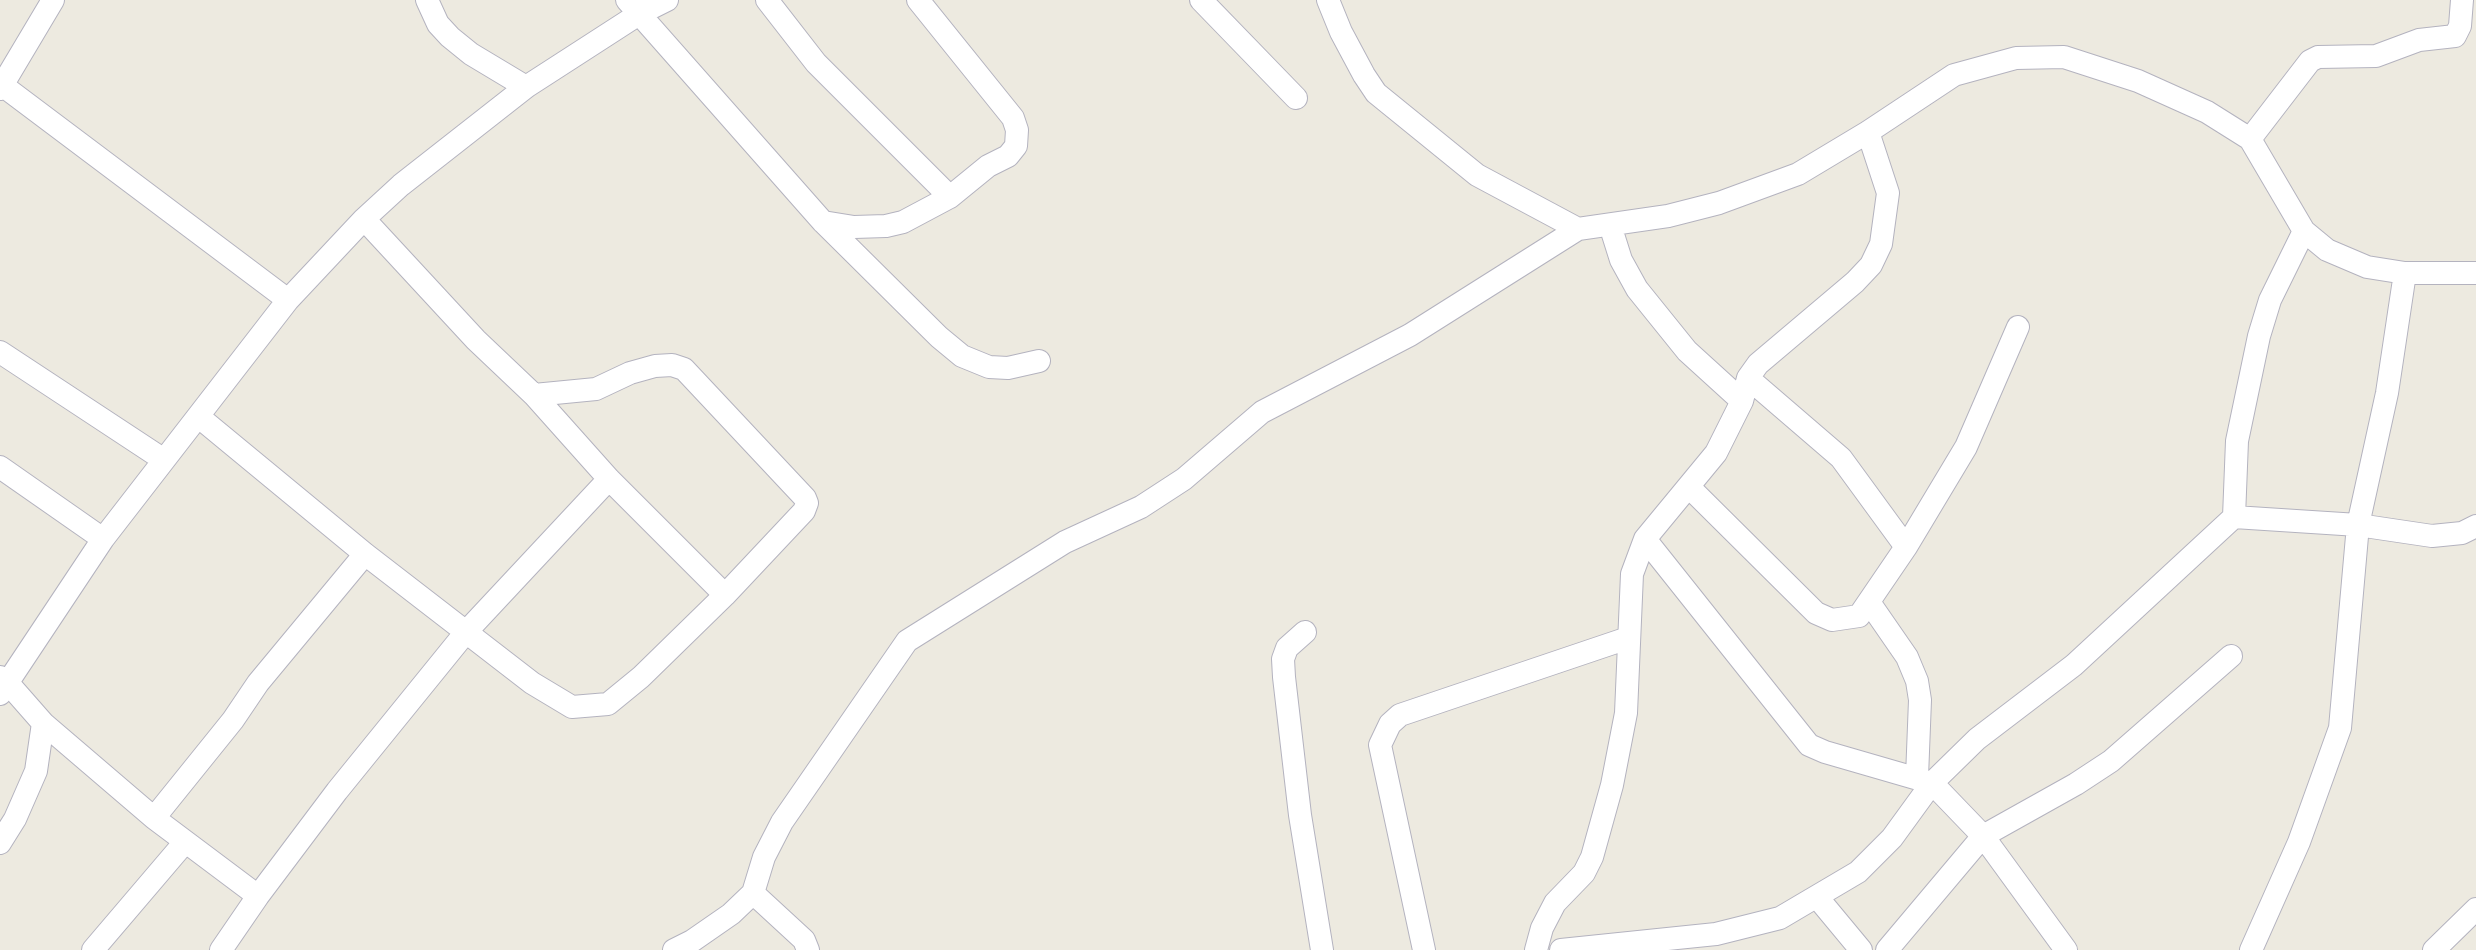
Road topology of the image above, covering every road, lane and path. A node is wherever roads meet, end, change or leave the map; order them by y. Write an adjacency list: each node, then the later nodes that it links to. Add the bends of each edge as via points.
1 (52, 0): 10 (street)
2 (427, 0): 11 (street, via 438,24 450,37 471,54)
3 (667, 0): 9 (street)
4 (767, 0): 15 (street, via 816,64)
5 (918, 0): 15 (street, via 1013,118 1017,130 1016,146 1008,156 988,166)
6 (1200, 0): 12 (street)
7 (1328, 0): 19 (street, via 1341,32 1376,92 1477,175)
8 (2462, 0): 14 (street, via 2460,26 2455,36 2419,40 2376,56 2318,57 2310,61)
9 (633, 7): 11 (street); 17 (street)
10 (1, 87): 23 (street)
11 (526, 87): 16 (street, via 401,185)
12 (1296, 98)
13 (1868, 132): 14 (street, via 1954,74 2016,58 2064,57 2147,85 2207,112); 18 (street, via 1798,174 1745,194 1668,216); 27 (street, via 1888,193 1881,244 1871,265 1772,351)
14 (2250, 139): 20 (street)
15 (950, 197): 17 (street, via 904,222 886,226 854,227)
16 (364, 219): 23 (street); 28 (street, via 476,340)
17 (823, 222): 26 (street, via 920,320 962,356 989,367 1008,368)
18 (1610, 225): 19 (street); 29 (street, via 1622,260 1637,289 1687,351)
19 (1578, 229): 55 (street, via 1410,335 1262,412 1184,479 1141,507 1065,542 907,641 782,822 764,857)
20 (2304, 231): 21 (street, via 2335,254 2368,267); 35 (street, via 2270,300 2259,336 2237,441)
21 (2405, 273): 22 (street); 36 (street, via 2387,393)
22 (2476, 273)
23 (288, 300): 30 (street)
24 (2018, 326): 40 (street, via 1966,447)
25 (0, 352): 31 (street)
26 (1039, 361)
27 (1748, 378): 29 (street); 40 (street, via 1841,458)
28 (534, 395): 33 (street); 42 (street, via 596,389 630,373 655,366 672,365 684,369 807,503 804,511)
29 (1742, 401): 34 (street, via 1716,453)
30 (199, 417): 31 (street); 41 (street)
31 (164, 460): 38 (street)
32 (0, 466): 38 (street)
33 (609, 479): 42 (street); 44 (street)
34 (1689, 487): 39 (street); 43 (street, via 1816,613 1832,620 1846,619 1858,616)
35 (2234, 517): 36 (street); 50 (street, via 2074,665)
36 (2358, 524): 37 (street, via 2432,536 2462,533); 71 (street, via 2340,728 2299,842)
37 (2476, 526)
38 (103, 539): 48 (street)
39 (1645, 539): 46 (street, via 1632,574); 50 (street, via 1808,745)
40 (1906, 547): 43 (street)
41 (366, 554): 44 (street); 51 (street, via 258,683 233,720)
42 (725, 595): 44 (street, via 641,677 608,704 572,707 532,682)
43 (1870, 602): 50 (street, via 1907,657 1917,680)
44 (466, 632): 56 (street, via 337,791)
45 (1305, 632): 65 (street, via 1287,648 1283,668 1291,753)
46 (1628, 638): 66 (street, via 1400,715 1390,724 1380,746); 67 (street, via 1626,713 1612,785 1592,857 1584,873 1555,903 1542,928)
47 (2230, 656): 52 (street, via 2111,761)
48 (2, 685): 49 (street)
49 (43, 723): 51 (street); 54 (street, via 36,771 15,820)
50 (1925, 780): 52 (street); 57 (street, via 1892,838 1858,872)
51 (154, 818): 53 (street)
52 (1983, 836): 61 (street); 70 (street)
53 (185, 842): 56 (street); 62 (street)
54 (0, 843)
55 (753, 893): 60 (street); 64 (street, via 804,940)
56 (258, 896): 63 (street)
57 (1817, 897): 59 (street, via 1780,918); 69 (street)
58 (2476, 909): 72 (street)
59 (1662, 946): 68 (street)
60 (687, 947)
61 (2062, 948)
62 (93, 950)
63 (220, 950)
64 (808, 950)
65 (1322, 950)
66 (1424, 950)
67 (1536, 950)
68 (1561, 950)
69 (1861, 950)
70 (1887, 950)
71 (2251, 950)
72 (2434, 950)

